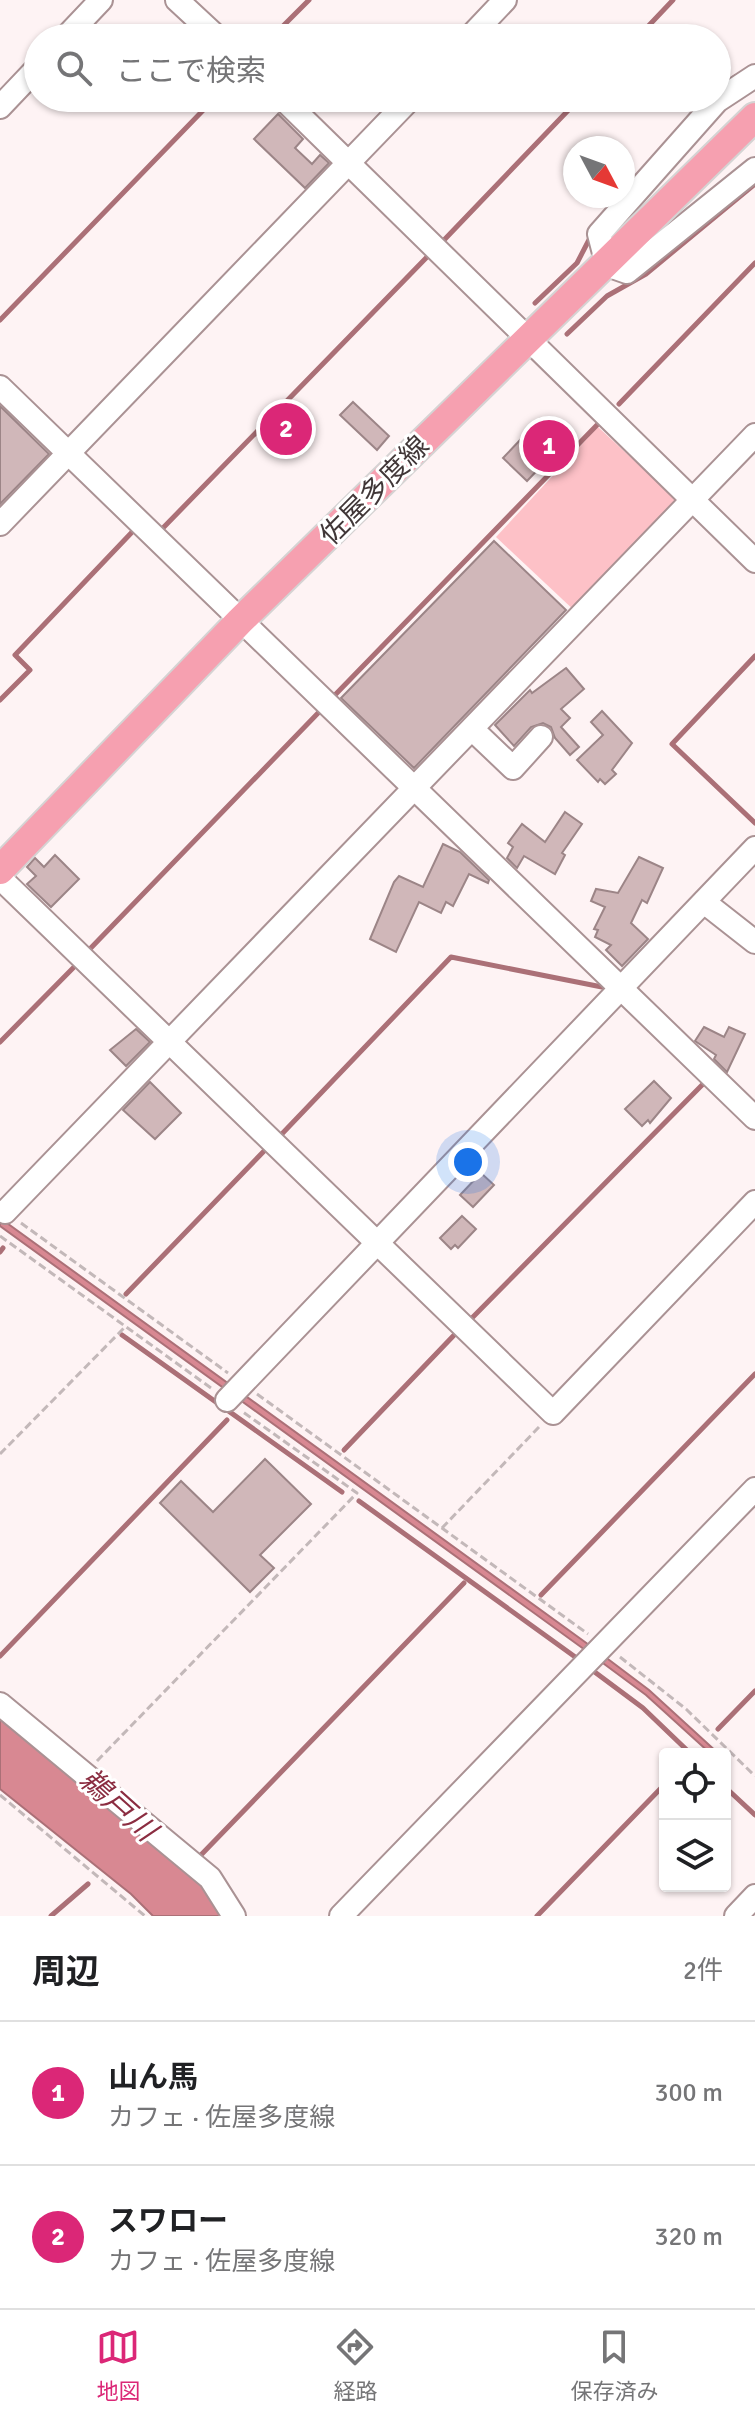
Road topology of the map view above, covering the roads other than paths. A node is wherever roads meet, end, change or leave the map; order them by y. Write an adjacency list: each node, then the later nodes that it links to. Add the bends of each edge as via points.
1 (101, 0): 4 (street)
2 (177, 0): 5 (street)
3 (505, 0): 6 (street)
4 (78, 24)
5 (203, 24)
6 (482, 24)
7 (755, 76): 9 (street)
8 (24, 82): 10 (street)
9 (731, 92)
10 (0, 107)
11 (297, 112): 15 (street)
12 (397, 112): 15 (street)
13 (707, 112): 17 (street, via 599,234)
14 (755, 117): 17 (main road, 佐屋多度線)
15 (350, 161): 18 (street); 21 (street)
16 (755, 169): 17 (street, via 627,272)
17 (607, 265): 18 (main road, 佐屋多度線)
18 (528, 338): 22 (street); 25 (main road, 佐屋多度線)
19 (0, 387): 21 (street)
20 (755, 435): 22 (street)
21 (69, 453): 23 (street); 25 (street)
22 (693, 500): 24 (street); 26 (street)
23 (0, 524)
24 (755, 561)
25 (240, 621): 28 (street); 30 (main road, 佐屋多度線)
26 (472, 729): 27 (street, via 513,768); 28 (street)
27 (541, 737)
28 (414, 789): 34 (street); 35 (street)
29 (755, 848): 32 (street)
30 (0, 870)
31 (0, 878): 35 (street)
32 (704, 902): 33 (street); 34 (street)
33 (755, 942)
34 (621, 989): 36 (street); 39 (street)
35 (169, 1041): 38 (street); 39 (street)
36 (755, 1118)
37 (755, 1202): 39 (street, via 553,1413)
38 (5, 1212)
39 (376, 1242): 40 (street)
40 (234, 1392)
41 (755, 1489): 45 (street)
42 (0, 1704): 44 (street, via 210,1878)
43 (755, 1896): 46 (street)
44 (234, 1916)
45 (341, 1916)
46 (736, 1916)

